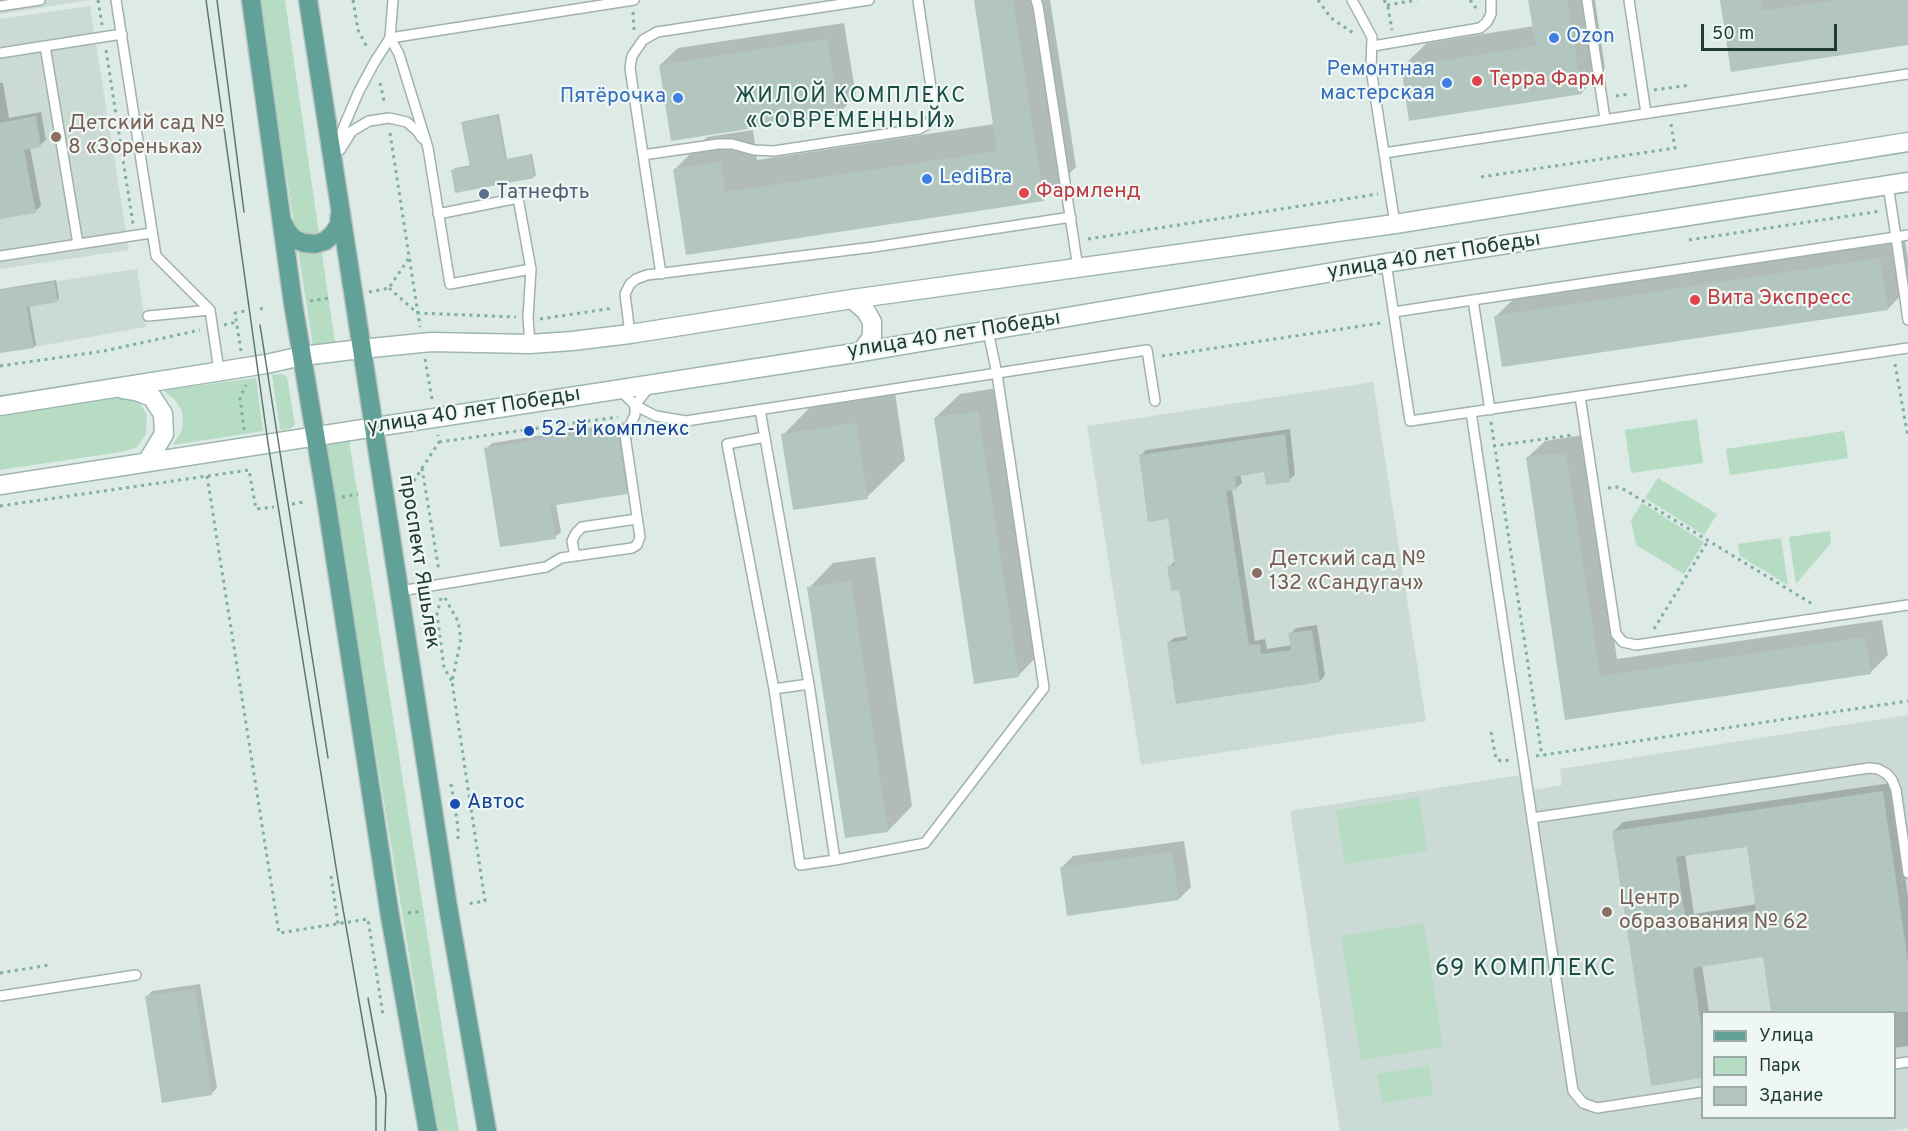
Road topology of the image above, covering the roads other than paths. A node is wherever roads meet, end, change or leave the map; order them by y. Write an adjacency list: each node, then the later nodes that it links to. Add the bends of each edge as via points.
1 (38, 0): 14 (lane)
2 (116, 0): 15 (lane)
3 (251, 0): 33 (main road)
4 (308, 0): 27 (main road, проспект Яшьлек)
5 (393, 0): 16 (lane)
6 (634, 0): 16 (lane)
7 (869, 0): 26 (lane, via 657,32 643,40 632,56 630,68)
8 (918, 0): 26 (lane, via 934,107 928,124 919,129 774,151 718,144)
9 (1036, 0): 32 (lane)
10 (1352, 0): 18 (lane, via 1369,28)
11 (1491, 0): 18 (lane, via 1491,14 1480,28)
12 (1587, 0): 22 (lane)
13 (1629, 0): 21 (lane)
14 (0, 6)
15 (122, 34): 17 (lane); 35 (lane)
16 (390, 38): 24 (lane, via 399,54); 27 (lane, via 355,100)
17 (45, 46): 19 (lane); 38 (lane)
18 (1373, 46): 25 (lane, via 1371,69)
19 (0, 53)
20 (1908, 74): 21 (lane)
21 (1646, 113): 22 (lane)
22 (1605, 120): 25 (lane)
23 (1908, 142): 34 (street, улица 40 лет Победы)
24 (428, 148): 27 (lane, via 407,122 389,118 369,120 352,131); 31 (lane)
25 (1384, 153): 34 (lane)
26 (643, 156): 43 (lane)
27 (333, 163): 30 (main road, проспект Яшьлек)
28 (1908, 182): 29 (street, улица 40 лет Победы)
29 (1888, 185): 37 (lane); 40 (street, улица 40 лет Победы)
30 (340, 214): 33 (main road, via 333,234 315,244 294,239); 54 (main road, проспект Яшьлек)
31 (438, 214): 42 (lane, via 450,284); 42 (lane, via 518,198)
32 (1071, 217): 41 (lane); 43 (lane)
33 (283, 221): 56 (main road)
34 (1395, 224): 41 (street, улица 40 лет Победы)
35 (152, 233): 38 (lane); 46 (lane, via 156,256)
36 (1908, 236): 37 (lane)
37 (1896, 237): 45 (lane); 49 (lane)
38 (78, 244): 39 (lane)
39 (0, 256)
40 (1386, 263): 48 (lane); 50 (street, улица 40 лет Победы)
41 (1078, 268): 44 (street, улица 40 лет Победы)
42 (531, 269): 52 (lane)
43 (661, 274): 51 (lane, via 630,284 625,294)
44 (852, 299): 51 (street, улица 40 лет Победы); 55 (street, via 872,322 872,337)
45 (1473, 300): 48 (lane); 67 (lane)
46 (210, 310): 47 (lane); 57 (lane)
47 (148, 316)
48 (1394, 317): 68 (lane, via 1410,421)
49 (1908, 320)
50 (988, 331): 55 (street, улица 40 лет Победы); 58 (lane)
51 (630, 334): 52 (street, улица 40 лет Победы)
52 (530, 344): 54 (street, улица 40 лет Победы, via 431,342)
53 (1908, 348): 62 (lane)
54 (361, 349): 56 (street, улица 40 лет Победы); 69 (main road, проспект Яшьлек)
55 (861, 352): 59 (street, улица 40 лет Победы)
56 (302, 356): 57 (street, улица 40 лет Победы); 70 (main road)
57 (219, 371): 60 (street, улица 40 лет Победы)
58 (997, 374): 63 (lane, via 1147,350); 66 (lane); 81 (lane, via 1044,688 925,843)
59 (652, 384): 61 (street, улица 40 лет Победы); 64 (lane)
60 (110, 388): 65 (street, улица 40 лет Победы); 72 (street, via 152,397 163,414 164,434)
61 (619, 389): 64 (lane); 69 (street, улица 40 лет Победы)
62 (1580, 396): 67 (lane); 77 (lane, via 1616,634 1623,642 1645,644)
63 (1155, 401)
64 (635, 405): 66 (lane, via 656,416 686,421); 74 (lane, via 625,438)
65 (0, 406)
66 (760, 410): 71 (lane)
67 (1490, 410): 68 (lane)
68 (1471, 412): 80 (lane)
69 (374, 427): 70 (street, улица 40 лет Победы); 76 (main road, проспект Яшьлек)
70 (316, 437): 72 (street, улица 40 лет Победы); 86 (main road, via 390,916)
71 (765, 437): 78 (lane); 79 (lane, via 727,444)
72 (147, 462): 73 (street, улица 40 лет Победы)
73 (0, 485)
74 (637, 519): 75 (lane, via 582,527 572,541); 75 (lane, via 640,537 632,548)
75 (574, 556): 76 (lane, via 546,567)
76 (400, 591): 87 (main road, проспект Яшьлек)
77 (1908, 605)
78 (809, 684): 79 (lane); 81 (lane)
79 (774, 689): 81 (lane, via 800,865)
80 (1532, 818): 82 (lane, via 1878,769 1887,774 1896,790); 85 (lane, via 1573,1091 1589,1106 1598,1108)
81 (835, 860)
82 (1908, 873)
83 (136, 975): 84 (lane)
84 (0, 996)
85 (1701, 1092)
86 (428, 1131)
87 (487, 1131)

